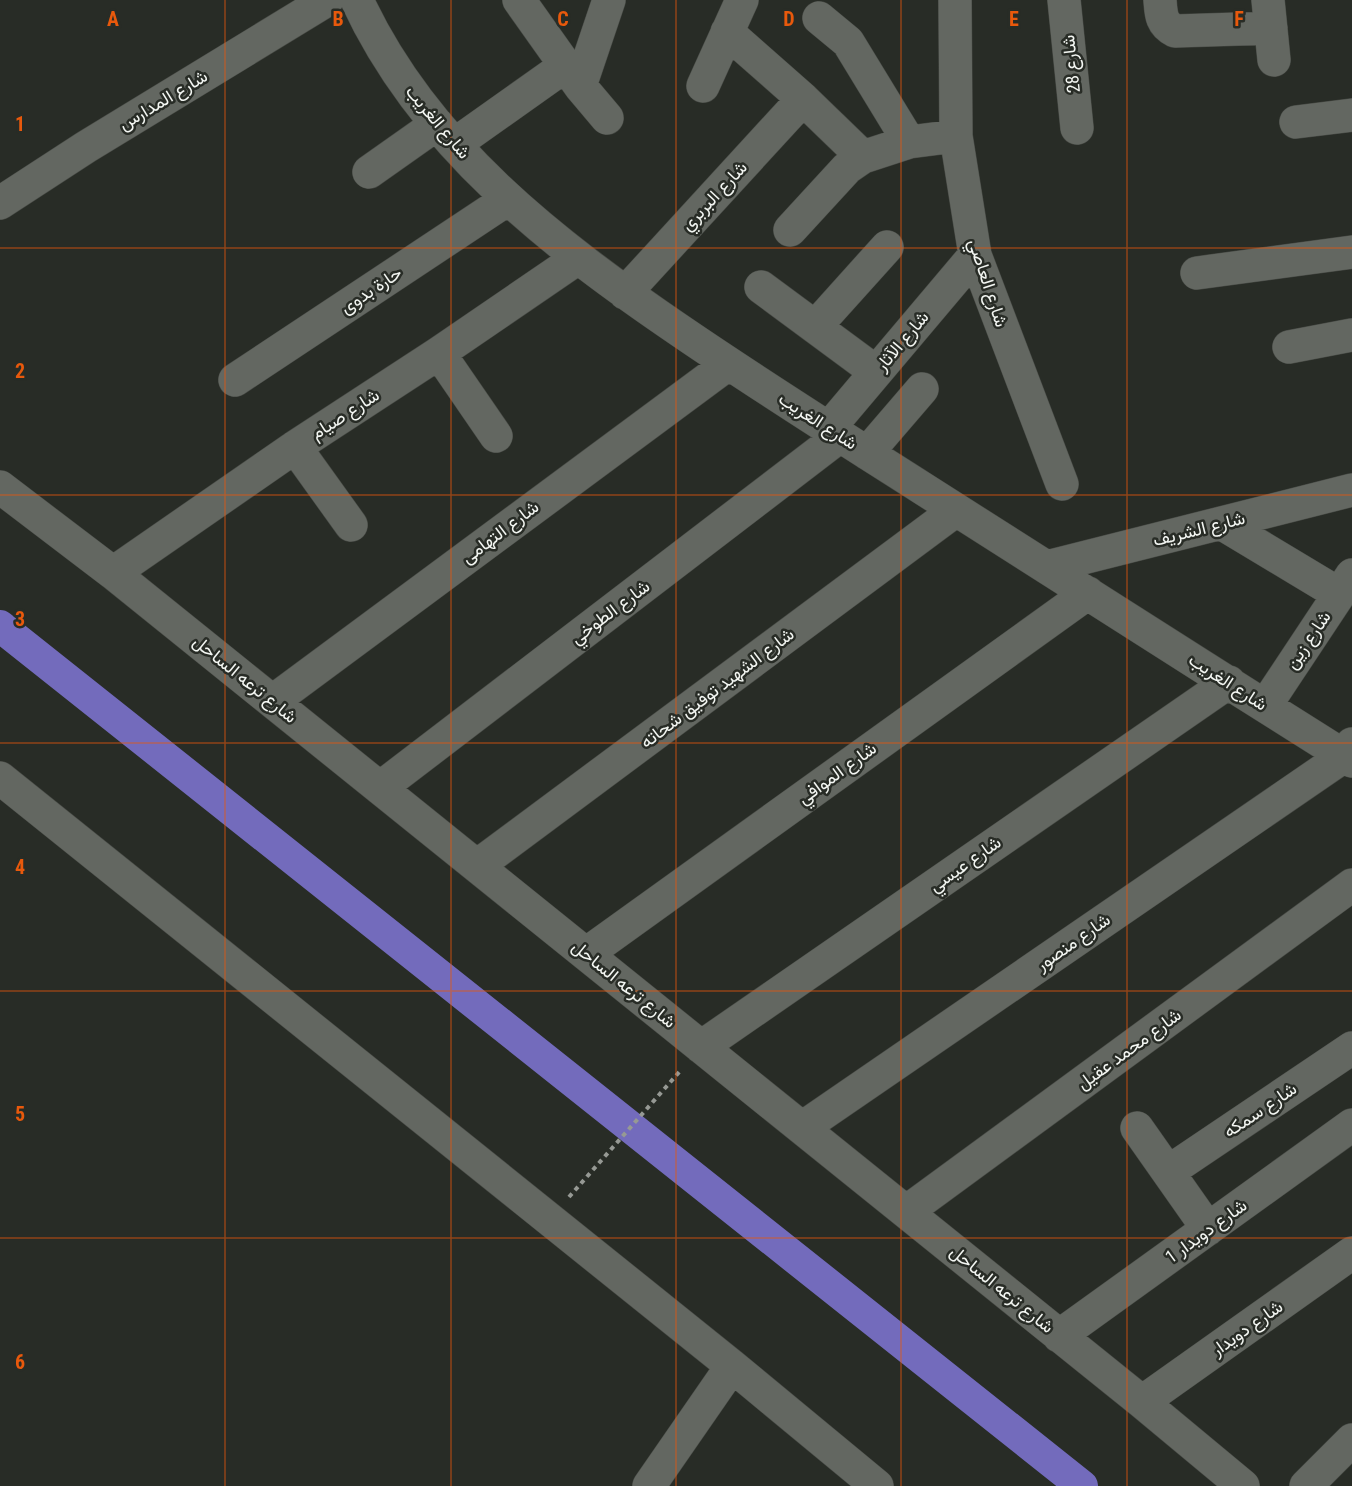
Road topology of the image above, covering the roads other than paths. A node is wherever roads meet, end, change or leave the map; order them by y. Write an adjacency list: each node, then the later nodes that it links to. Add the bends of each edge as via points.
1 (327, 0): 26 (street, شارع المدارس)
2 (357, 0): 20 (street, شارع الغريب, via 374,36)
3 (519, 0): 13 (street)
4 (609, 0): 13 (street)
5 (742, 0): 11 (street)
6 (955, 0): 21 (street, شارع العاصي)
7 (1064, 0): 19 (street, شارع 28)
8 (1160, 0): 9 (street, via 1162,20 1175,32)
9 (1269, 14): 12 (street)
10 (819, 18): 22 (street, via 848,42)
11 (727, 32): 14 (street); 15 (street)
12 (1274, 60)
13 (572, 76): 17 (street); 20 (street)
14 (703, 86)
15 (803, 99): 23 (street); 34 (street, شارع البربري)
16 (1352, 115): 18 (street)
17 (607, 118)
18 (1296, 122)
19 (1077, 128)
20 (446, 134): 24 (street); 25 (street, شارع الغريب)
21 (956, 136): 22 (street); 30 (street, شارع العاصي)
22 (909, 142): 23 (street)
23 (863, 157): 27 (street)
24 (369, 172)
25 (508, 199): 31 (street, شارع الغريب); 41 (street, حارة بدوى)
26 (0, 202)
27 (790, 230)
28 (887, 247): 35 (street)
29 (1352, 252): 32 (street)
30 (975, 255): 40 (street, شارع الآثار); 46 (street, شارع العاصي)
31 (578, 258): 34 (street, شارع الغريب); 38 (street, شارع صيام)
32 (1197, 273)
33 (761, 287): 35 (street)
34 (625, 293): 39 (street, شارع الغريب)
35 (815, 327): 40 (street)
36 (1352, 335): 37 (street)
37 (1289, 347)
38 (439, 353): 43 (street); 45 (street, شارع صيام)
39 (728, 364): 44 (street, شارع الغريب); 57 (street, شارع التهامى)
40 (876, 372): 44 (street, شارع الآثار)
41 (235, 380)
42 (922, 389): 44 (street)
43 (496, 436)
44 (845, 439): 49 (street, شارع الغريب); 61 (street, شارع الطوخي)
45 (295, 447): 51 (street); 53 (street, شارع صيام)
46 (1062, 484)
47 (0, 487): 53 (street, شارع ترعه الساحل)
48 (1352, 490): 50 (street, شارع الشريف)
49 (957, 510): 52 (street, شارع الغريب); 62 (street, شارع الشهيد توفيق شحاته)
50 (1221, 523): 52 (street, شارع الشريف); 54 (street)
51 (351, 525)
52 (1047, 567): 55 (street, شارع الغريب)
53 (113, 573): 57 (street, شارع ترعه الساحل)
54 (1346, 584): 58 (street, شارع زين)
55 (1088, 593): 56 (street, شارع الغريب); 64 (street, شارع الموافي)
56 (1229, 682): 58 (street, شارع الغريب); 65 (street, شارع عيسي)
57 (273, 701): 61 (street, شارع ترعه الساحل)
58 (1265, 706): 59 (street, شارع الغريب)
59 (1349, 754): 68 (street, شارع منصور)
60 (0, 778): 75 (street)
61 (380, 788): 62 (street, شارع ترعه الساحل)
62 (477, 866): 64 (street, شارع ترعه الساحل)
63 (1352, 885): 71 (street, شارع محمد عقيل)
64 (585, 954): 65 (street, شارع ترعه الساحل)
65 (701, 1047): 68 (street, شارع ترعه الساحل)
66 (1352, 1048): 70 (street, شارع سمكه)
67 (1352, 1125): 72 (street, شارع دويدار 1)
68 (802, 1128): 71 (street, شارع ترعه الساحل)
69 (1137, 1128): 70 (street)
70 (1168, 1172): 72 (street)
71 (906, 1212): 74 (street, شارع ترعه الساحل)
72 (1209, 1229): 74 (street, شارع دويدار 1)
73 (1352, 1253): 76 (street, شارع دويدار)
74 (1059, 1336): 76 (street, شارع ترعه الساحل)
75 (732, 1366): 78 (street); 79 (street)
76 (1142, 1402): 80 (street, شارع ترعه الساحل)
77 (1352, 1440): 81 (street)
78 (649, 1486)
79 (877, 1486)
80 (1243, 1486)
81 (1306, 1486)

